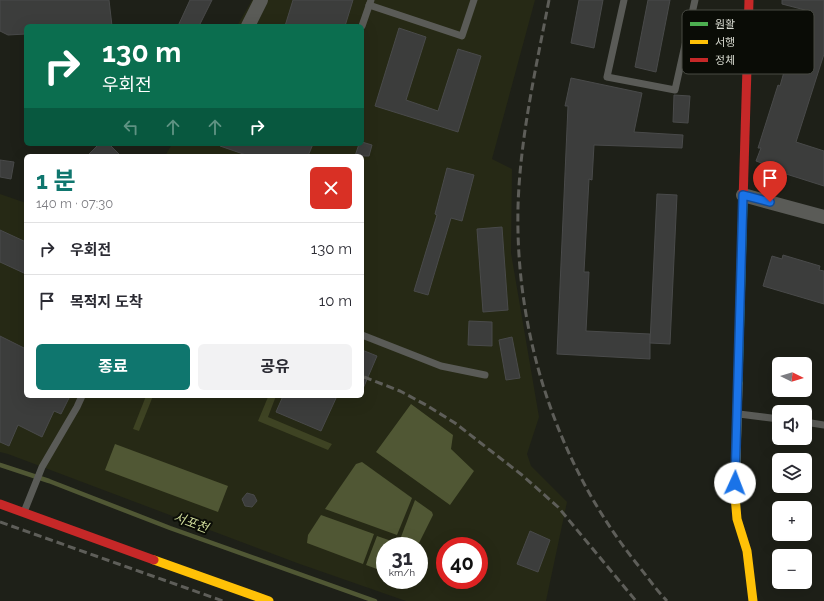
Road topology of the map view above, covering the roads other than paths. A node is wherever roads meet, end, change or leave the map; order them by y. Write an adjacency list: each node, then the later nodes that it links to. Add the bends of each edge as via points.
1 (260, 0): 9 (street)
2 (474, 0): 6 (lane, via 462,36)
3 (624, 0): 11 (lane, via 607,77 675,90)
4 (695, 0): 7 (lane)
5 (749, 0): 8 (street)
6 (370, 2): 10 (lane)
7 (693, 10)
8 (749, 10)
9 (249, 24)
10 (363, 24)
11 (682, 58)
12 (747, 74): 13 (street)
13 (743, 195): 14 (street); 18 (street)
14 (824, 217)
15 (364, 336): 16 (lane, via 440,366)
16 (485, 375)
17 (81, 398): 23 (lane, via 42,467)
18 (737, 414): 19 (lane); 25 (street, via 735,496 737,519 747,551)
19 (772, 418)
20 (812, 423): 21 (lane)
21 (824, 424)
22 (0, 504): 23 (street)
23 (24, 512): 24 (street)
24 (269, 601)
25 (753, 601)

